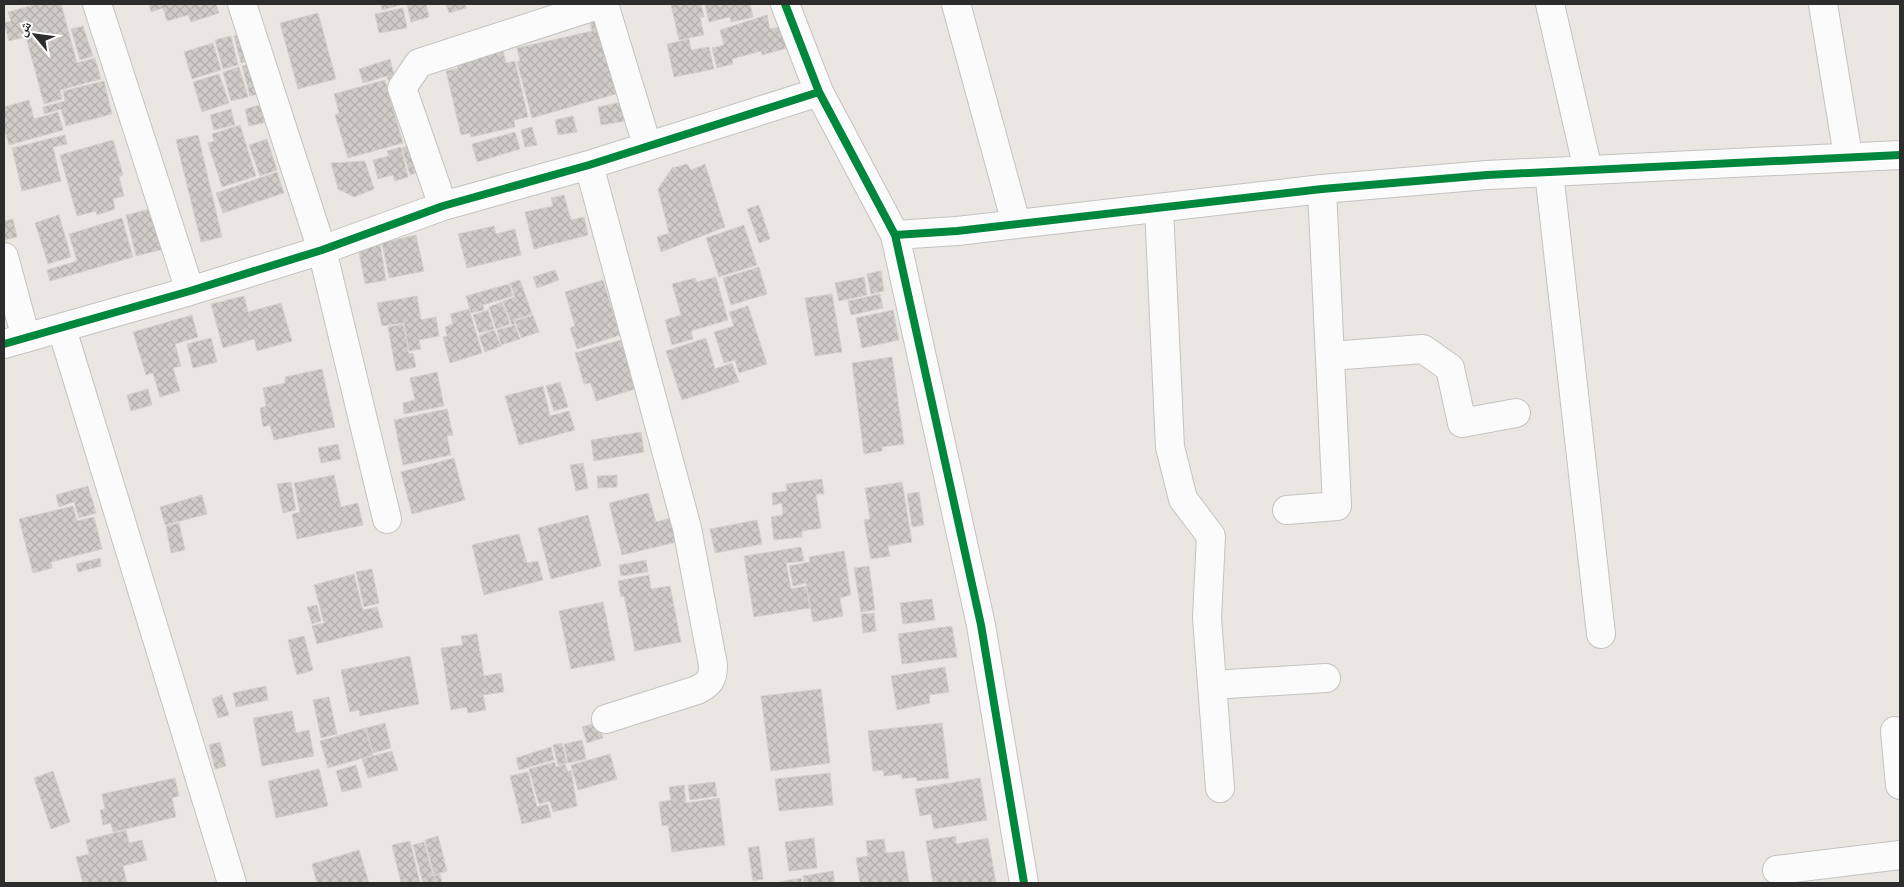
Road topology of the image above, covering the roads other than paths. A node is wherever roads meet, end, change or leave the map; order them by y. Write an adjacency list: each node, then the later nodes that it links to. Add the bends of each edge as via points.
1 (97, 4): 22 (street)
2 (242, 4): 20 (street)
3 (603, 4): 9 (street); 16 (street, via 419,63 402,88)
4 (785, 4): 8 (street)
5 (956, 4): 18 (street)
6 (1550, 4): 13 (street)
7 (1823, 4): 10 (street)
8 (819, 92): 9 (street); 19 (street)
9 (646, 146): 12 (street)
10 (1848, 156): 11 (street); 13 (street)
11 (1900, 156)
12 (590, 165): 16 (street); 32 (street, via 687,528 713,666 709,684 697,690)
13 (1588, 170): 14 (street)
14 (1550, 172): 15 (street); 29 (street)
15 (1322, 189): 17 (street); 25 (street)
16 (443, 206): 20 (street)
17 (1159, 208): 18 (street); 31 (street, via 1170,447 1183,499 1211,536 1207,618)
18 (1016, 223): 19 (street)
19 (895, 235): 39 (street, via 981,625)
20 (322, 250): 22 (street); 28 (street)
21 (4, 258): 24 (street)
22 (190, 291): 23 (street)
23 (62, 329): 24 (street); 38 (street)
24 (15, 341)
25 (1331, 356): 26 (street, via 1423,349 1450,368 1462,423); 27 (street, via 1337,506)
26 (1516, 413)
27 (1288, 510)
28 (387, 519)
29 (1601, 634)
30 (1326, 678): 31 (street)
31 (1212, 686): 35 (street)
32 (606, 719)
33 (1896, 731): 34 (street)
34 (1900, 785)
35 (1220, 788)
36 (1900, 855): 37 (street)
37 (1777, 870)
38 (232, 883)
39 (1024, 883)

